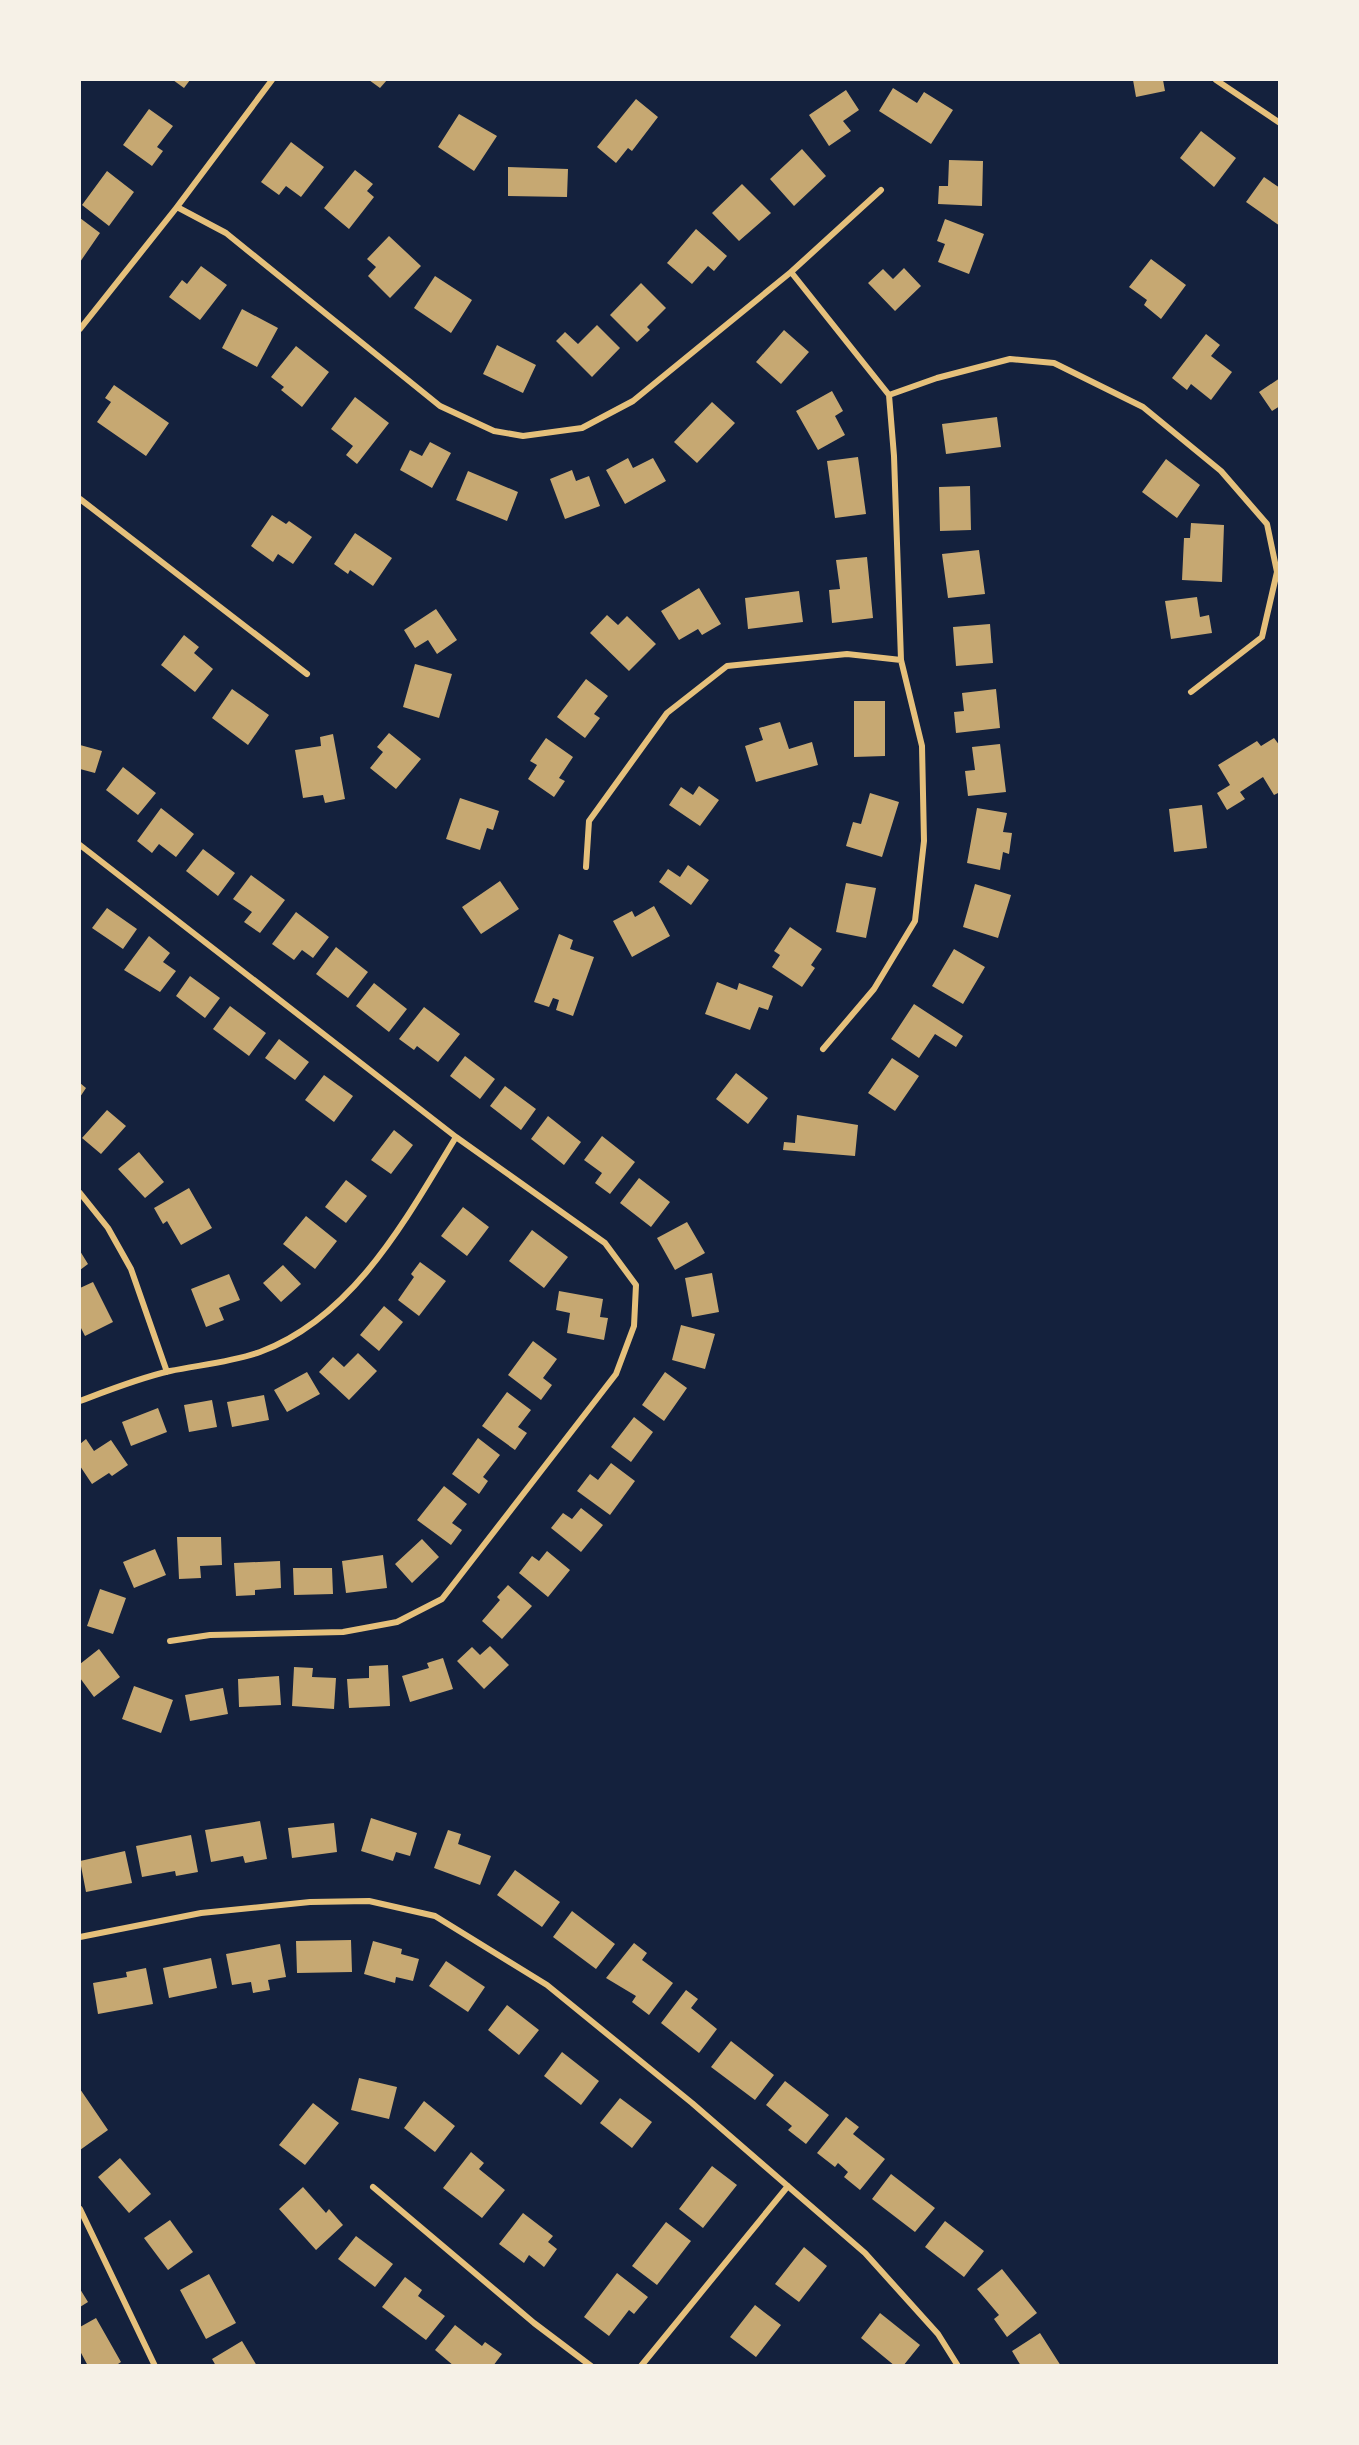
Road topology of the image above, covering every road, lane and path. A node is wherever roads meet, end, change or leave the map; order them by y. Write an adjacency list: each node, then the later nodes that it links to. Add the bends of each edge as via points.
1 (272, 80): 5 (street)
2 (1216, 80): 3 (street)
3 (1280, 123)
4 (881, 190): 6 (street)
5 (177, 207): 6 (street, via 226,233 440,406 494,431 523,436 582,429 633,401); 7 (street)
6 (791, 272): 8 (street)
7 (80, 329)
8 (889, 395): 10 (street); 12 (street, via 1010,359 1054,363 1143,407 1221,471 1267,524 1277,572 1262,637)
9 (80, 500): 11 (street)
10 (901, 660): 14 (street, via 847,654 727,666 668,713 589,821); 15 (street, via 922,746 924,841 915,921 874,989)
11 (307, 674)
12 (1191, 692)
13 (80, 845): 16 (street)
14 (586, 867)
15 (823, 1049)
16 (456, 1137): 18 (street, via 409,1214 353,1288 326,1315 296,1335 259,1352); 20 (street, via 605,1243 636,1285 634,1326 616,1374 442,1599 397,1622 343,1632 210,1635)
17 (80, 1193): 18 (street, via 108,1228 131,1269)
18 (167, 1372): 19 (street)
19 (80, 1401)
20 (170, 1641)
21 (80, 1937): 22 (street, via 201,1913 310,1902 369,1901 435,1916 547,1985)
22 (788, 2186): 27 (street); 28 (street, via 865,2253 938,2334)
23 (373, 2187): 26 (street)
24 (80, 2209): 25 (street)
25 (155, 2366)
26 (591, 2366)
27 (641, 2366)
28 (958, 2366)

